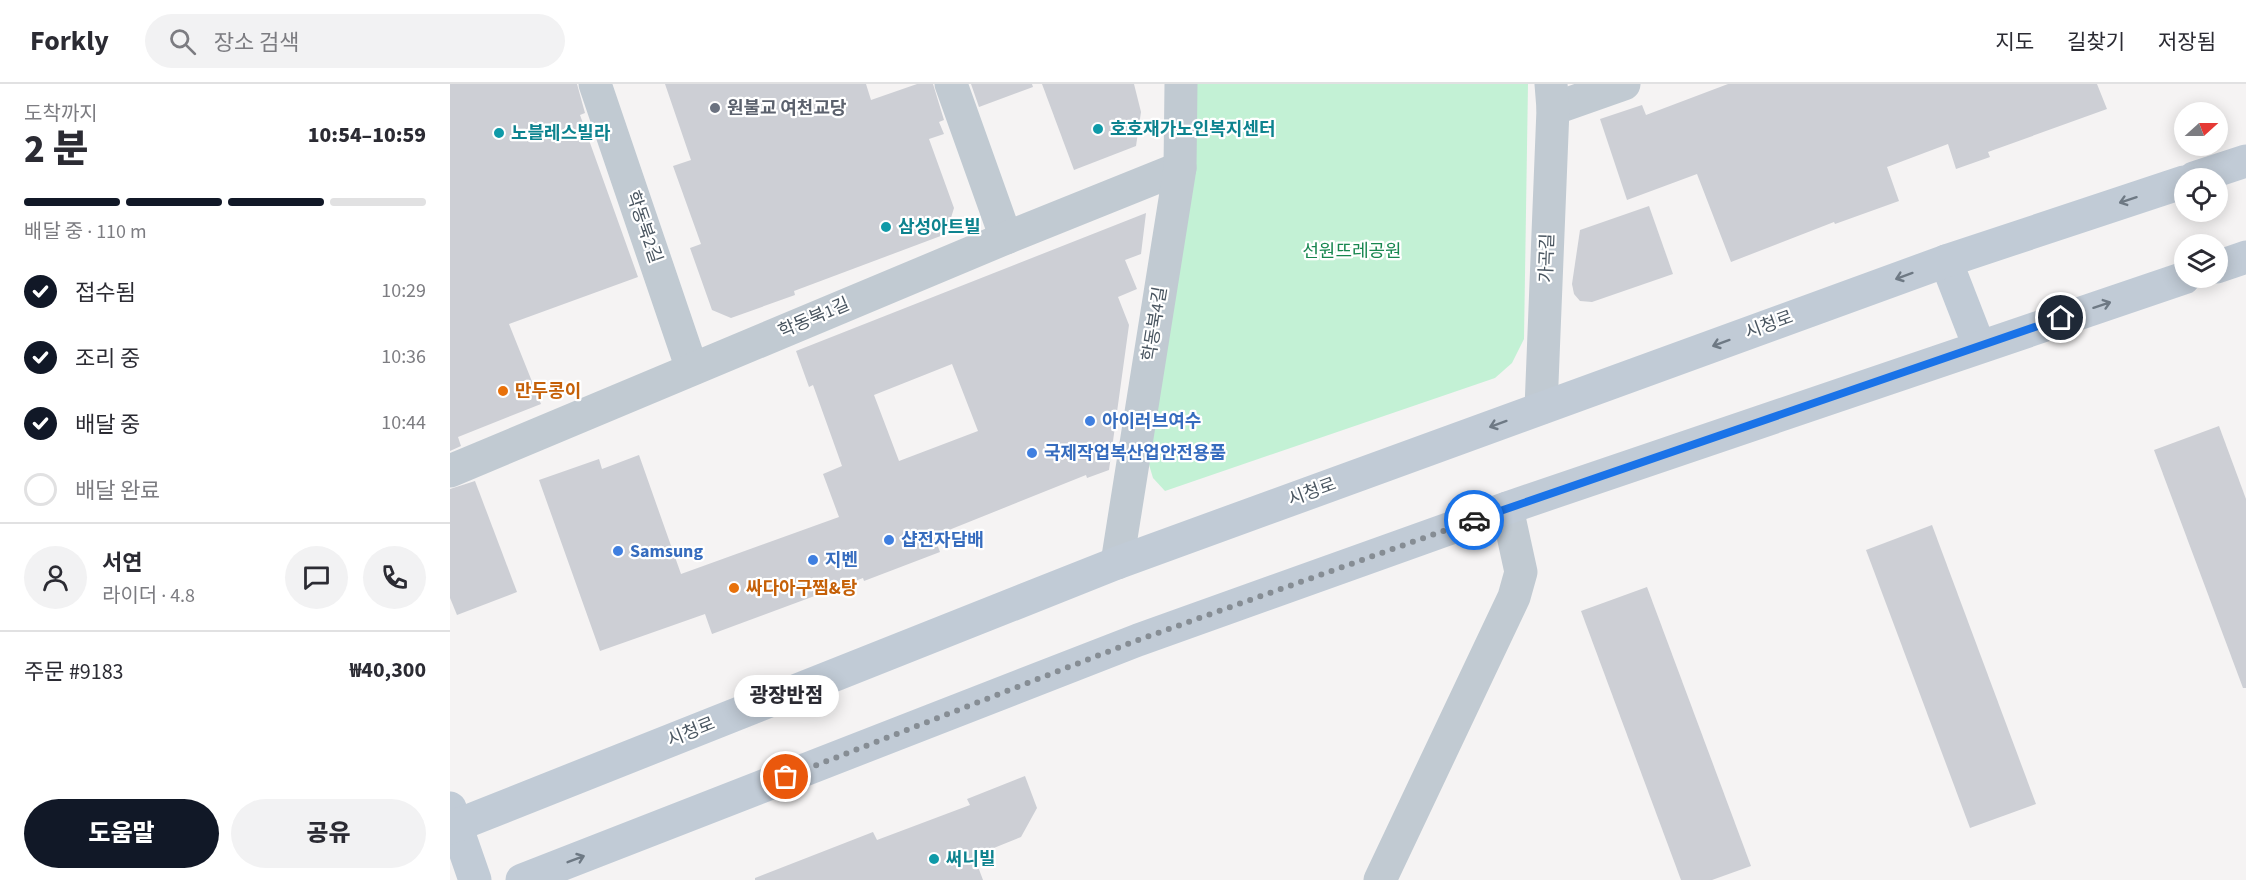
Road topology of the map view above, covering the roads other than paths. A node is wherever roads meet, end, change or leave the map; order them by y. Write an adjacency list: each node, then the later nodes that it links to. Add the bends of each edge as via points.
1 (595, 84): 16 (street, 학동북2길)
2 (951, 84): 10 (street)
3 (1181, 84): 7 (street, 학동북4길)
4 (1624, 84): 5 (street, 가곡길)
5 (1552, 96): 17 (street, 가곡길)
6 (2246, 161): 8 (street)
7 (1180, 168): 10 (street, 학동북1길); 20 (street, 학동북4길)
8 (2225, 168)
9 (2174, 185): 12 (street, 시청로, one-way to 12)
10 (1006, 238): 16 (street, 학동북1길)
11 (2246, 257): 13 (street)
12 (1946, 261): 15 (street); 17 (street, 시청로, one-way to 17)
13 (2228, 263)
14 (2174, 281): 15 (street, one-way to 14)
15 (1979, 346): 19 (street)
16 (692, 369): 18 (street, 학동북1길)
17 (1541, 408): 20 (street, 시청로, one-way to 20)
18 (450, 471)
19 (1507, 508): 23 (street, one-way to 19, via 1138,640); 24 (street, via 1521,572 1514,597)
20 (1117, 563): 21 (street, 시청로)
21 (452, 821): 22 (street)
22 (475, 880)
23 (522, 880)
24 (1380, 880)

